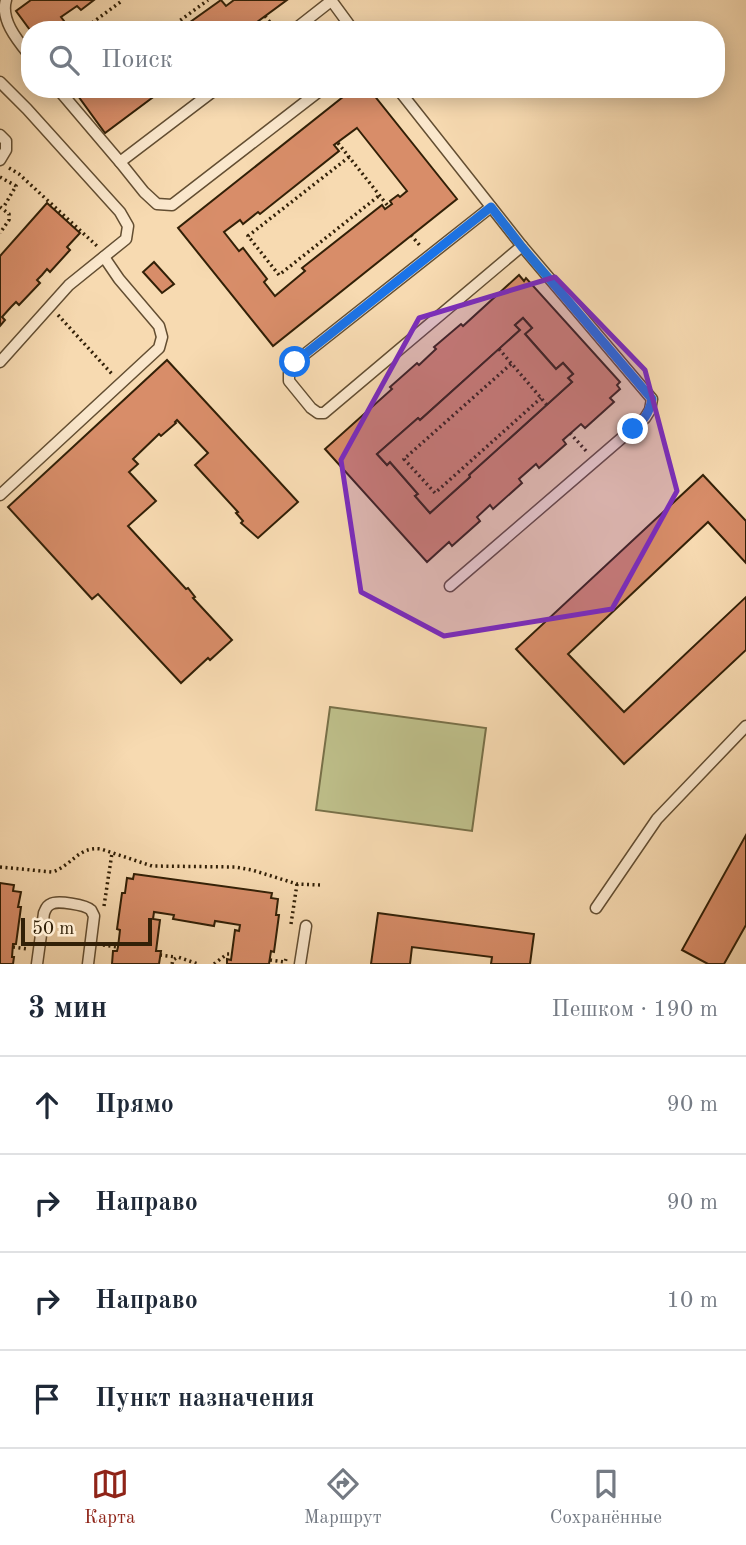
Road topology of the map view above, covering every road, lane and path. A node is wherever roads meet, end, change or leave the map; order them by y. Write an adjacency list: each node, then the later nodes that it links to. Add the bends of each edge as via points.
1 (6, 0): 11 (lane, via 1,17)
2 (123, 0): 6 (path)
3 (208, 0): 7 (path)
4 (331, 1): 9 (lane); 10 (lane)
5 (265, 16): 8 (path)
6 (93, 21)
7 (179, 21)
8 (269, 21)
9 (305, 21)
10 (345, 21)
11 (21, 45)
12 (0, 82): 29 (lane, via 120,212 128,226 125,239)
13 (66, 98): 20 (lane)
14 (204, 98): 20 (lane)
15 (310, 98): 20 (lane, via 172,205 158,204)
16 (405, 98): 26 (lane)
17 (0, 135): 21 (lane, via 6,141)
18 (338, 143): 19 (path)
19 (349, 157): 23 (path); 23 (path, via 248,236 279,275)
20 (120, 162)
21 (3, 164): 29 (path, via 98,246)
22 (0, 177): 25 (path, via 16,186)
23 (380, 195): 24 (path)
24 (388, 206)
25 (1, 207): 27 (path, via 9,220)
26 (491, 207): 28 (lane); 28 (lane, via 295,362 289,381 311,408 324,413)
27 (0, 233)
28 (522, 247): 38 (lane, via 652,399 645,418)
29 (104, 257): 32 (lane, via 69,285); 34 (lane, via 159,326 162,337 159,348)
30 (68, 327): 34 (path)
31 (499, 349): 33 (path)
32 (0, 362)
33 (511, 364): 35 (path); 35 (path, via 404,459 435,493)
34 (121, 383): 39 (lane)
35 (541, 398): 36 (path)
36 (547, 405)
37 (570, 433): 38 (path)
38 (595, 462): 40 (lane)
39 (0, 495)
40 (450, 586)
41 (746, 726): 46 (lane, via 657,819)
42 (112, 853): 43 (path, via 88,849 52,872); 44 (path, via 152,866 235,867); 47 (path)
43 (0, 867)
44 (297, 884): 45 (path); 48 (path)
45 (321, 885)
46 (596, 908)
47 (103, 918)
48 (291, 923)
49 (306, 926): 60 (lane)
50 (287, 949): 54 (path, via 285,962)
51 (232, 954): 59 (path)
52 (160, 955): 53 (path)
53 (178, 957): 57 (path); 58 (path)
54 (270, 960)
55 (37, 964): 56 (lane, via 44,914 51,903 58,902 83,906 94,916)
56 (88, 964)
57 (173, 964)
58 (198, 964)
59 (214, 964)
60 (300, 964)

